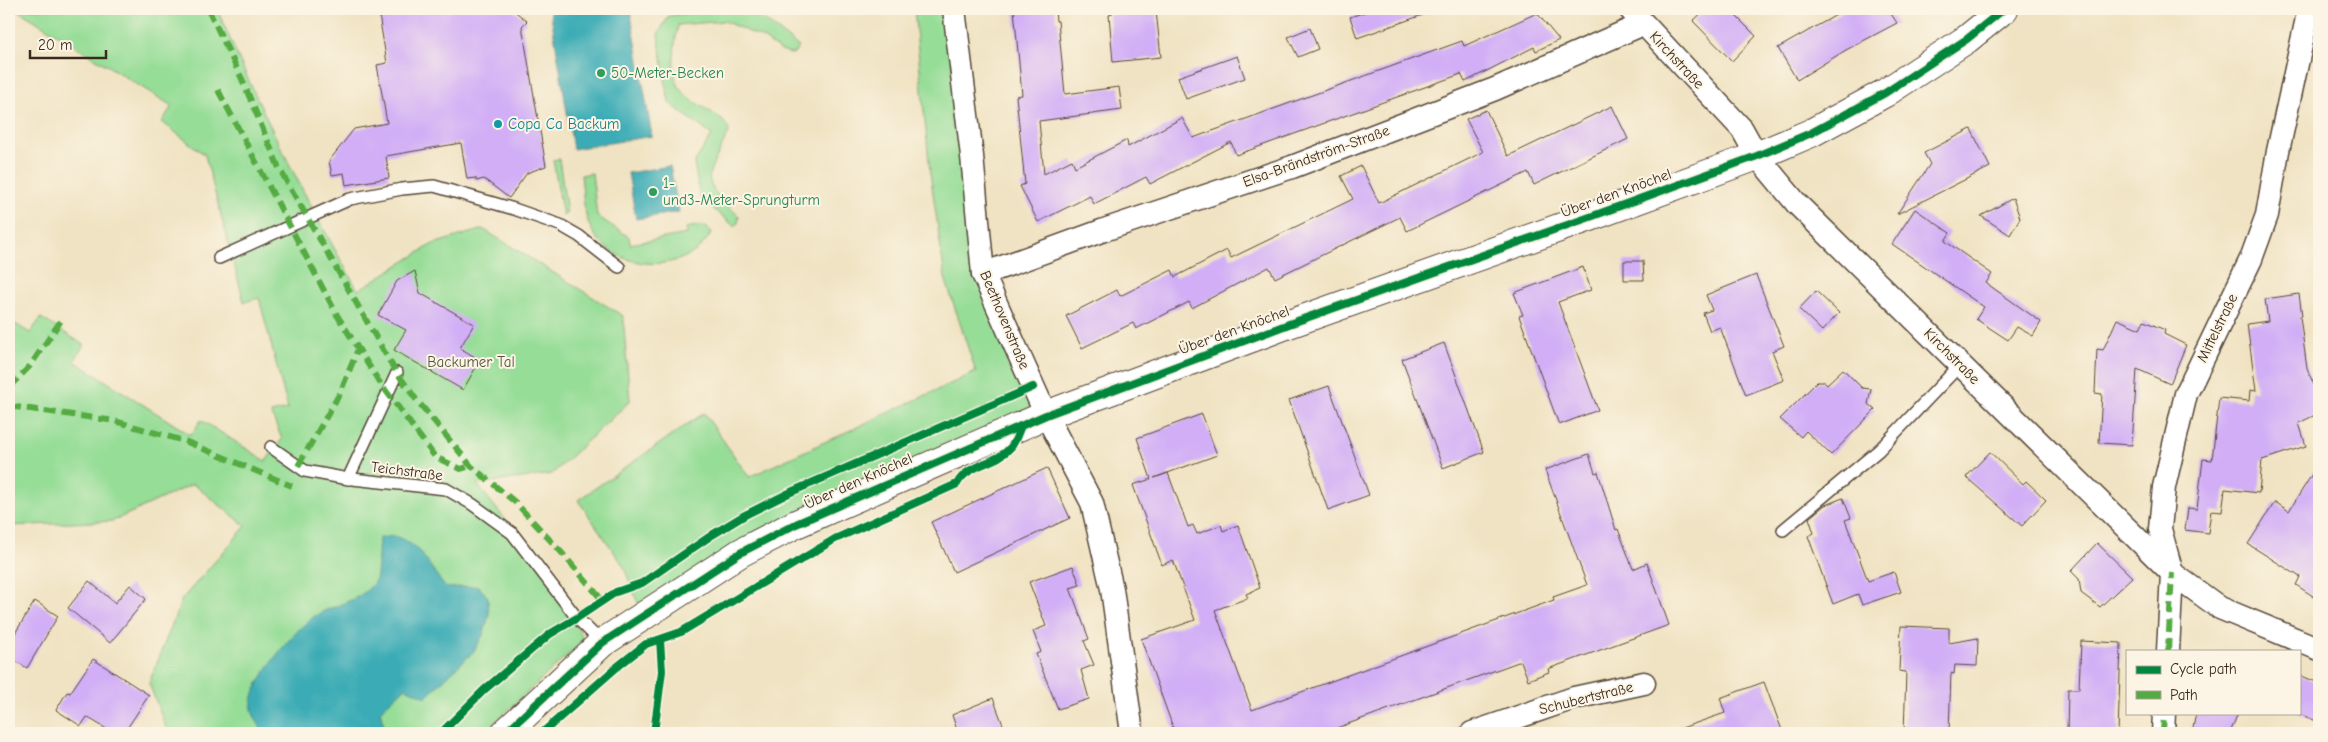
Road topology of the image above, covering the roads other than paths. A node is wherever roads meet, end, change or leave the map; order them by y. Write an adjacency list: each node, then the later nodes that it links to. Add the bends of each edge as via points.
1 (954, 9): 8 (street, Beethovenstraße)
2 (2004, 9): 5 (main road, Über den Knöchel, via 1967,39 1885,93 1811,133)
3 (2309, 9): 15 (street, Mittelstraße, via 2267,215 2251,258 2186,394 2164,488 2160,529)
4 (1637, 17): 5 (street, Kirchstraße, via 1742,129); 8 (street, Elsa-Brändström-Straße, via 1496,89 1292,167)
5 (1757, 156): 9 (street, Kirchstraße, via 1798,204); 11 (main road, Über den Knöchel)
6 (219, 258): 7 (lane, via 350,199 434,186 560,226 579,236)
7 (619, 267)
8 (982, 274): 11 (street, Beethovenstraße)
9 (1961, 364): 14 (lane, via 1879,450); 15 (street, Kirchstraße)
10 (397, 374): 13 (lane)
11 (1046, 415): 16 (main road, Über den Knöchel, via 796,524 740,553); 22 (street, Beethovenstraße, via 1092,503 1112,589)
12 (271, 447): 13 (lane, Teichstraße, via 305,471)
13 (348, 479): 16 (lane, Teichstraße, via 446,490 472,504 512,533 577,618)
14 (1783, 530)
15 (2172, 573): 17 (street, Kirchstraße, via 2220,608); 18 (street, Mittelstraße)
16 (602, 643): 21 (main road, Über den Knöchel)
17 (2319, 648)
18 (2168, 650)
19 (1644, 683): 23 (street, Schubertstraße, via 1574,698)
20 (2164, 714): 24 (street)
21 (505, 733)
22 (1132, 733)
23 (1472, 733)
24 (2163, 733)

